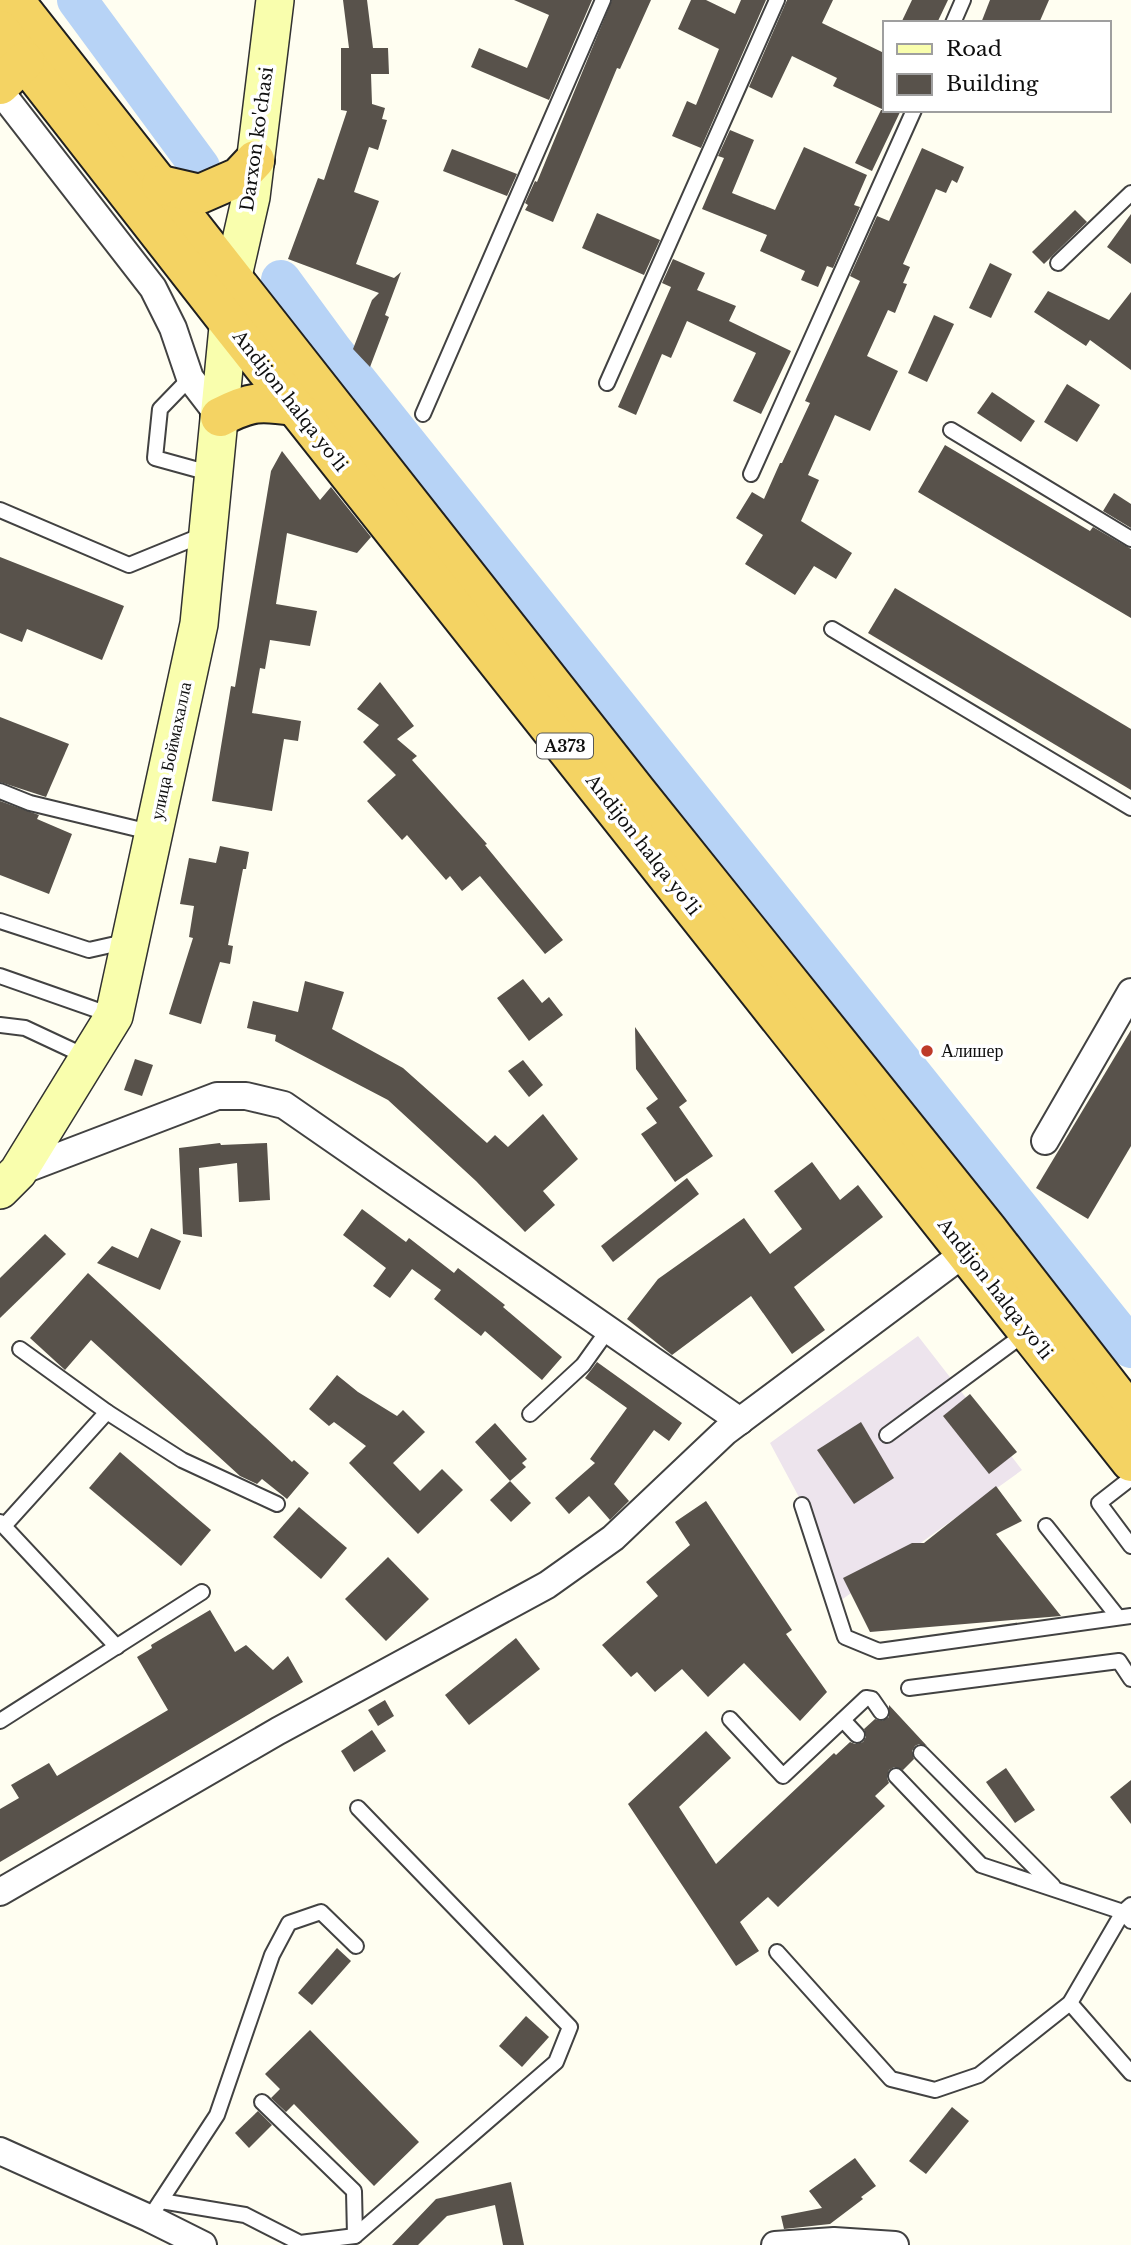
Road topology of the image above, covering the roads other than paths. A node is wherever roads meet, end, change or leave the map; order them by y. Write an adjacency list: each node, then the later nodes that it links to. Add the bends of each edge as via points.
1 (15, 0): 8 (highway, Andijon halqa yo‘li / A373)
2 (275, 0): 11 (main road, Darxon ko'chasi)
3 (603, 0): 20 (lane)
4 (777, 0): 18 (lane)
5 (963, 0): 6 (lane)
6 (954, 21)
7 (0, 30): 8 (highway, Andijon halqa yo‘li / A373)
8 (27, 46): 12 (highway, Andijon halqa yo‘li / A373); 16 (highway, Andijon halqa yo‘li / A373)
9 (0, 91): 17 (street, via 153,288)
10 (913, 112): 23 (lane)
11 (255, 160): 12 (highway, via 239,177 200,194); 15 (main road, Darxon ko'chasi)
12 (161, 185): 15 (highway, Andijon halqa yo‘li / A373)
13 (1131, 193): 14 (lane)
14 (1058, 263)
15 (233, 276): 16 (main road, улица Боймахалла); 47 (highway, Andijon halqa yo‘li / A373)
16 (229, 323): 19 (highway, Andijon halqa yo‘li / A373); 21 (main road, улица Боймахалла)
17 (190, 378): 21 (street); 24 (lane, via 160,409 155,458)
18 (607, 383)
19 (294, 406): 21 (highway, via 264,401); 41 (highway, Andijon halqa yo‘li / A373)
20 (423, 414)
21 (220, 417): 24 (main road, улица Боймахалла)
22 (951, 430): 27 (lane)
23 (751, 474)
24 (214, 475): 26 (main road, улица Боймахалла)
25 (0, 510): 26 (lane, via 129,565)
26 (208, 532): 31 (main road, улица Боймахалла, via 199,624)
27 (1131, 539)
28 (832, 629): 30 (lane)
29 (0, 790): 31 (lane, via 30,803)
30 (1131, 808)
31 (154, 833): 33 (main road, улица Боймахалла)
32 (0, 921): 33 (lane, via 89,950)
33 (130, 941): 36 (main road, улица Боймахалла)
34 (0, 976): 36 (lane)
35 (1131, 992): 39 (street)
36 (114, 1016): 38 (main road, улица Боймахалла)
37 (0, 1025): 38 (lane, via 25,1028)
38 (89, 1057): 40 (main road, улица Боймахалла)
39 (1045, 1141)
40 (9, 1181): 42 (street, via 217,1096 246,1096 284,1105)
41 (966, 1252): 43 (highway, Andijon halqa yo‘li / A373); 48 (street)
42 (608, 1330): 46 (lane, via 583,1365); 48 (street)
43 (1028, 1331): 49 (lane); 50 (highway, Andijon halqa yo‘li / A373)
44 (20, 1349): 45 (lane)
45 (107, 1412): 52 (lane, via 181,1460); 54 (lane)
46 (530, 1414)
47 (1131, 1414)
48 (740, 1421): 71 (street, via 613,1538 547,1586 278,1731)
49 (887, 1435)
50 (1131, 1462)
51 (1131, 1478): 56 (lane, via 1099,1503)
52 (276, 1504)
53 (802, 1505): 58 (lane, via 845,1637 879,1651)
54 (2, 1524): 59 (lane)
55 (1046, 1526): 58 (lane)
56 (1131, 1546)
57 (202, 1592): 59 (lane)
58 (1125, 1616)
59 (117, 1647): 65 (lane)
60 (1131, 1679): 61 (lane, via 1119,1661)
61 (909, 1688)
62 (881, 1712): 64 (lane, via 866,1698)
63 (730, 1719): 64 (lane, via 783,1776)
64 (843, 1720): 66 (lane)
65 (0, 1721)
66 (857, 1735)
67 (921, 1753): 70 (lane)
68 (896, 1776): 70 (lane, via 981,1865)
69 (358, 1808): 80 (lane, via 570,2027 556,2062)
70 (1056, 1890): 72 (lane)
71 (0, 1892)
72 (1128, 1913): 75 (lane)
73 (356, 1945): 79 (lane, via 321,1912 289,1923 272,1955 217,2115)
74 (776, 1952): 75 (lane, via 891,2078 935,2090 979,2075)
75 (1070, 2003): 76 (lane)
76 (1131, 2073)
77 (262, 2102): 80 (lane, via 354,2191)
78 (0, 2151): 79 (street)
79 (155, 2210): 80 (lane, via 246,2215 300,2243); 81 (street)
80 (355, 2236)
81 (203, 2245)
82 (775, 2245): 83 (street, via 834,2241)
83 (895, 2245)

